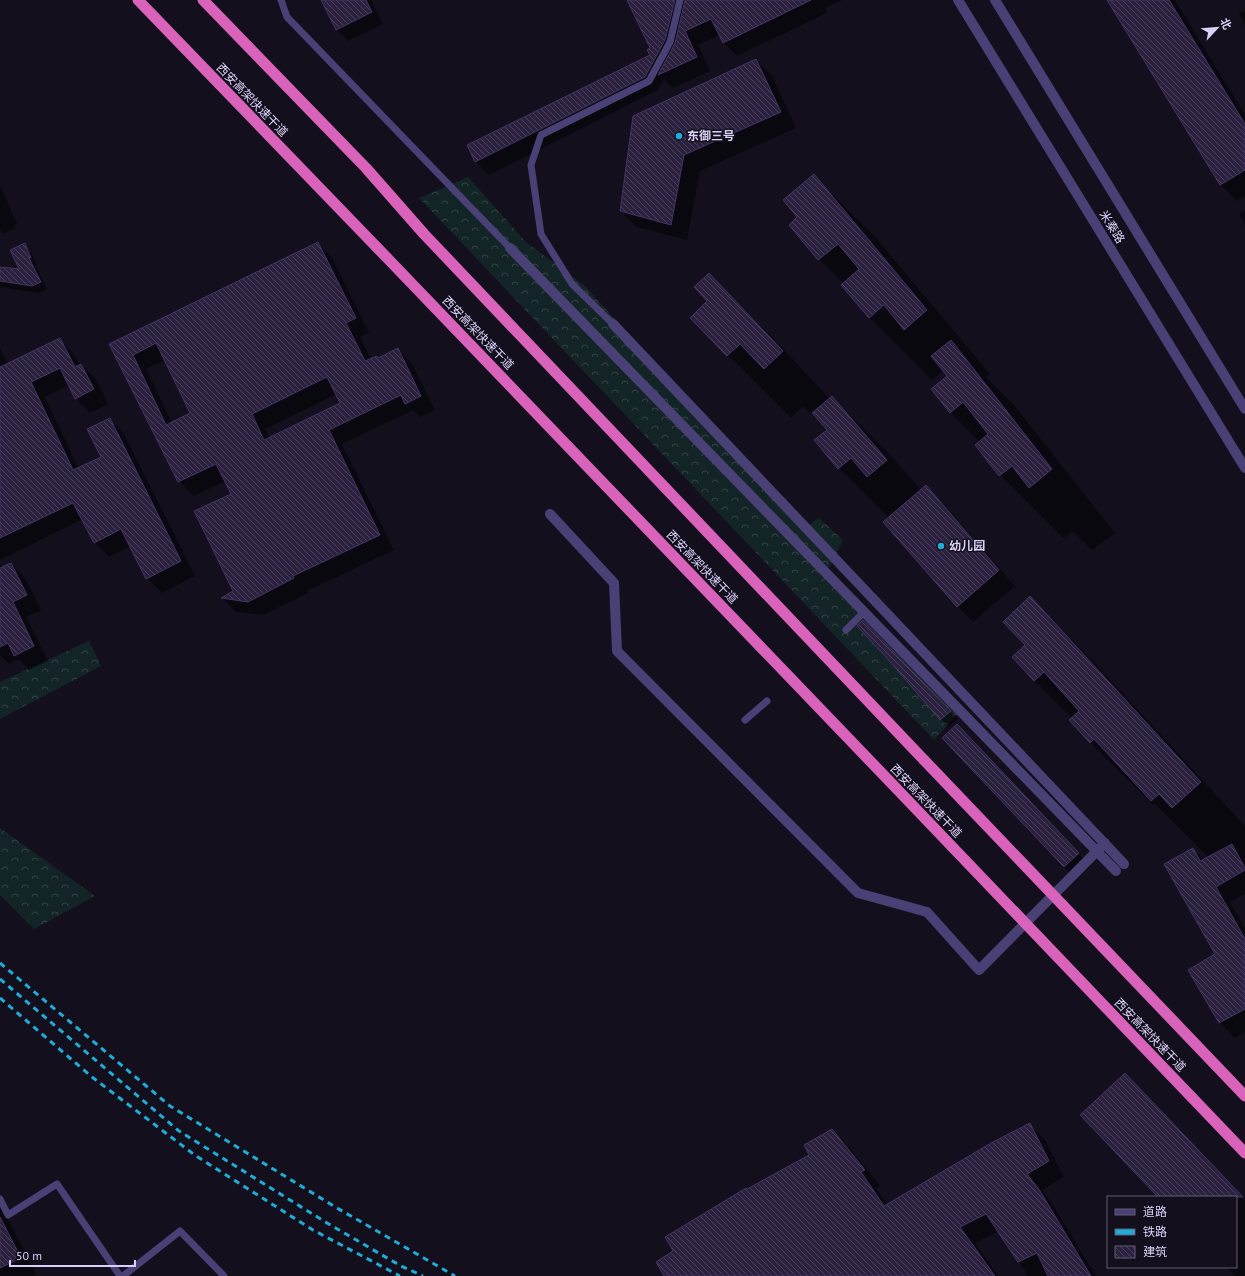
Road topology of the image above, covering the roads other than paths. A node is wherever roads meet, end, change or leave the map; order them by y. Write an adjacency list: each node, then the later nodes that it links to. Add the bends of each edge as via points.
1 (138, 0): 19 (highway, 西安高架快速干道, bridge)
2 (203, 0): 18 (highway, bridge, via 366,168 424,234)
3 (281, 0): 7 (lane, via 287,17)
4 (680, 0): 8 (lane, via 670,42 649,81 541,135 531,165 541,234 572,284)
5 (958, 0): 10 (street, 米秦路)
6 (995, 0): 9 (street, 米秦路)
7 (510, 248): 12 (street)
8 (613, 324): 16 (street)
9 (1245, 409)
10 (1245, 468)
11 (550, 514): 17 (street, via 614,583 617,651 858,893 927,912 979,970)
12 (864, 612): 13 (lane); 17 (street)
13 (846, 630)
14 (767, 701): 15 (lane)
15 (745, 720)
16 (1105, 843): 17 (street); 17 (street, via 1120,867)
17 (1097, 851)
18 (1245, 1096)
19 (1245, 1153)
20 (0, 1199): 21 (lane, via 8,1215 57,1184)
21 (120, 1276)
22 (123, 1276): 23 (lane, via 180,1231)
23 (224, 1276)

